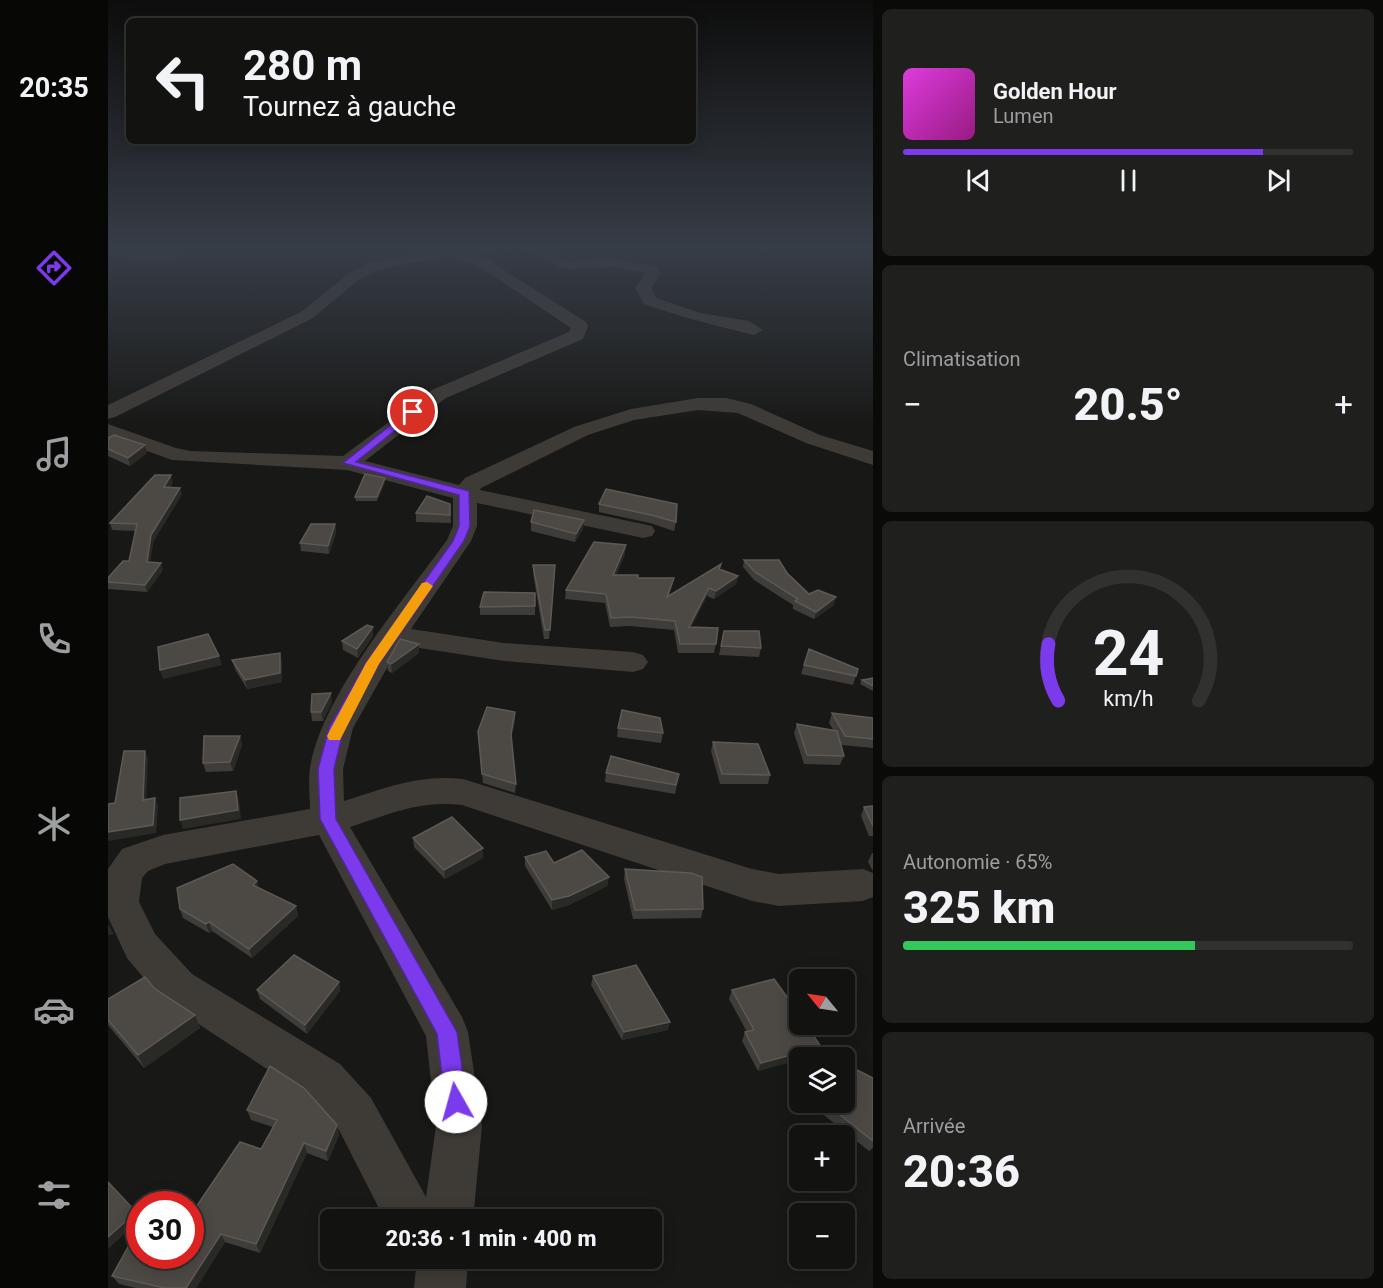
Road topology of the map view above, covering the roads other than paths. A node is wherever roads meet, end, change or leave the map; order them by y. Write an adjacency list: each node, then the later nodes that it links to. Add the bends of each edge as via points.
1 (318, 307): 5 (street)
2 (551, 307): 8 (street, via 580,326 576,335 439,394)
3 (667, 307): 4 (street, via 697,318 743,324)
4 (754, 330)
5 (108, 413)
6 (108, 430): 8 (street, via 191,458)
7 (873, 458): 9 (street, via 813,440 744,408 698,404 631,415 581,431 492,471)
8 (348, 463): 9 (street)
9 (465, 493): 10 (street); 11 (street, via 465,526 459,541)
10 (643, 531)
11 (392, 635): 12 (street, via 504,652); 13 (street, via 337,728 326,769)
12 (633, 662)
13 (328, 819): 14 (street, via 419,791 463,792 752,885 779,890); 15 (street, via 163,850 135,860 124,874 120,902 141,946 177,987 324,1080 355,1114); 16 (street, via 447,1032 459,1126)
14 (863, 885)
15 (406, 1209)
16 (449, 1209)

